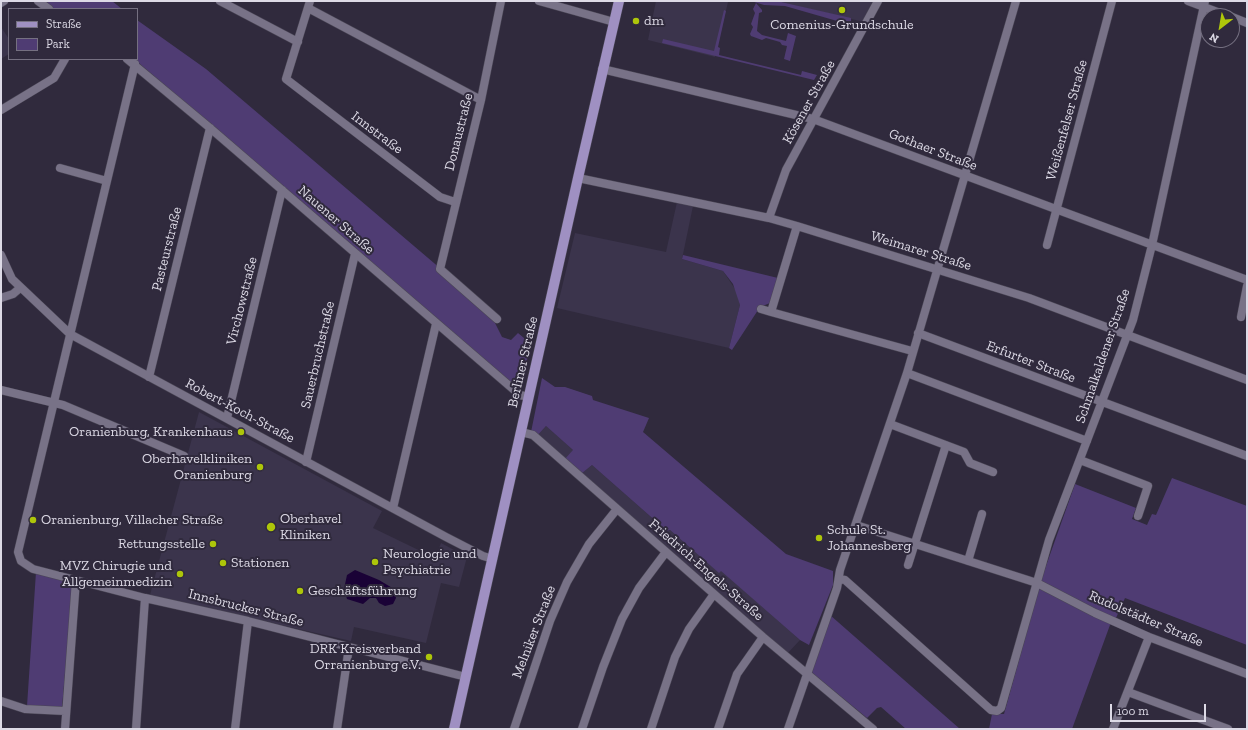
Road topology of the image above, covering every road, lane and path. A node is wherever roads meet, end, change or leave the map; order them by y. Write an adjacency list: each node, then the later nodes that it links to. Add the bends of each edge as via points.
1 (4, 1): 11 (street)
2 (38, 1): 14 (street)
3 (220, 1): 16 (street)
4 (501, 1): 21 (street, Donaustraße)
5 (539, 1): 15 (street)
6 (619, 1): 15 (main road, Berliner Straße)
7 (878, 1): 23 (street, Kösener Straße)
8 (1016, 1): 26 (street)
9 (1112, 1): 31 (street, Weißenfelser Straße)
10 (1188, 1): 13 (street)
11 (1, 3)
12 (309, 4): 16 (street); 21 (street)
13 (1204, 4): 35 (street, Schmalkaldener Straße)
14 (48, 8)
15 (614, 22): 20 (main road, Berliner Straße)
16 (298, 42): 30 (street, Innstraße, via 286,79 440,197)
17 (64, 60): 22 (street, via 54,78)
18 (129, 60): 19 (street, Nauener Straße)
19 (135, 64): 24 (street, Nauener Straße); 28 (street)
20 (602, 69): 23 (street, Gothaer Straße); 27 (main road, Berliner Straße)
21 (481, 100): 30 (street, Donaustraße)
22 (1, 110)
23 (813, 119): 26 (street, Gothaer Straße); 32 (street, Kösener Straße, via 786,170)
24 (210, 128): 29 (street, Nauener Straße); 53 (street, Pasteurstraße)
25 (60, 168): 28 (street)
26 (966, 176): 31 (street, Gothaer Straße); 38 (street)
27 (578, 178): 32 (street, Weimarer Straße); 56 (main road, Berliner Straße)
28 (107, 181): 49 (street)
29 (282, 190): 36 (street, Nauener Straße); 59 (street, Virchowstraße)
30 (455, 202): 46 (street, Donaustraße, via 440,269)
31 (1056, 209): 34 (street, Weißenfelser Straße); 35 (street, Gothaer Straße)
32 (769, 218): 33 (street, Weimarer Straße)
33 (797, 226): 38 (street, Weimarer Straße); 44 (street)
34 (1047, 245)
35 (1152, 246): 39 (street, Gothaer Straße); 50 (street, Schmalkaldener Straße)
36 (355, 254): 47 (street, Nauener Straße); 67 (street, Sauerbruchstraße)
37 (1, 255): 41 (street, Robert-Koch-Straße, via 12,279)
38 (938, 270): 48 (street); 50 (street, Weimarer Straße, via 1029,298)
39 (1247, 280)
40 (1247, 286): 45 (street)
41 (20, 288): 42 (street, via 13,294); 49 (street, Robert-Koch-Straße)
42 (1, 298)
43 (761, 309): 44 (street)
44 (770, 312): 51 (street)
45 (1241, 317)
46 (497, 319)
47 (436, 324): 56 (street, Nauener Straße, via 520,395); 69 (street)
48 (918, 333): 51 (street); 58 (street, Erfurter Straße)
49 (70, 334): 53 (street, Robert-Koch-Straße); 57 (street)
50 (1127, 335): 54 (street, Weimarer Straße); 58 (street, Schmalkaldener Straße)
51 (912, 351): 52 (street)
52 (906, 373): 60 (street); 62 (street)
53 (149, 377): 59 (street, Robert-Koch-Straße)
54 (1247, 380)
55 (1, 390): 57 (street)
56 (529, 397): 61 (main road, Berliner Straße)
57 (54, 402): 64 (street); 80 (street, Innsbrucker Straße, via 18,552 21,561 33,569)
58 (1101, 402): 62 (street, Schmalkaldener Straße); 65 (street, Erfurter Straße)
59 (227, 418): 67 (street, Robert-Koch-Straße)
60 (890, 424): 63 (street); 73 (street)
61 (521, 432): 70 (street, Friedrich-Engels-Straße, via 533,435); 76 (main road, Berliner Straße)
62 (1087, 441): 66 (street, Schmalkaldener Straße)
63 (946, 444): 68 (street, via 964,452 974,466); 74 (street)
64 (184, 456)
65 (1247, 456)
66 (1080, 460): 72 (street, via 1148,486); 81 (street, Schmalkaldener Straße, via 1049,540)
67 (306, 462): 69 (street, Robert-Koch-Straße)
68 (993, 472)
69 (393, 508): 76 (street, Robert-Koch-Straße)
70 (617, 509): 75 (street, Friedrich-Engels-Straße); 99 (street, Melniker Straße, via 589,544 567,582 550,621)
71 (982, 514): 77 (street)
72 (1138, 516)
73 (856, 525): 74 (street, Rudolstädter Straße); 79 (street)
74 (915, 544): 77 (street, Rudolstädter Straße); 78 (street)
75 (666, 552): 82 (street, Friedrich-Engels-Straße); 100 (street, via 639,588 622,619)
76 (493, 559): 90 (main road, Berliner Straße)
77 (968, 561): 81 (street, Rudolstädter Straße)
78 (908, 565)
79 (839, 579): 81 (street, Schmalkaldener Straße, via 845,580 991,710 1001,708); 88 (street)
80 (76, 580): 83 (street, Innsbrucker Straße); 93 (street)
81 (1037, 583): 86 (street, Rudolstädter Straße)
82 (714, 594): 85 (street, Friedrich-Engels-Straße); 101 (street, via 675,657)
83 (145, 598): 84 (street, Innsbrucker Straße); 95 (street)
84 (248, 621): 87 (street, Innsbrucker Straße); 96 (street)
85 (763, 637): 88 (street, Friedrich-Engels-Straße); 102 (street, via 737,674)
86 (1149, 637): 89 (street, Rudolstädter Straße); 91 (street)
87 (349, 647): 90 (street, Innsbrucker Straße); 97 (street)
88 (806, 673): 103 (street); 104 (street, Friedrich-Engels-Straße)
89 (1247, 674)
90 (466, 677): 98 (main road, Berliner Straße)
91 (1128, 692): 105 (street); 106 (street)
92 (1, 701): 93 (street, via 25,709)
93 (65, 711): 94 (street)
94 (65, 729)
95 (136, 729)
96 (235, 729)
97 (337, 729)
98 (454, 729)
99 (514, 729)
100 (582, 729)
101 (650, 729)
102 (718, 729)
103 (788, 729)
104 (873, 729)
105 (1113, 729)
106 (1228, 729)

